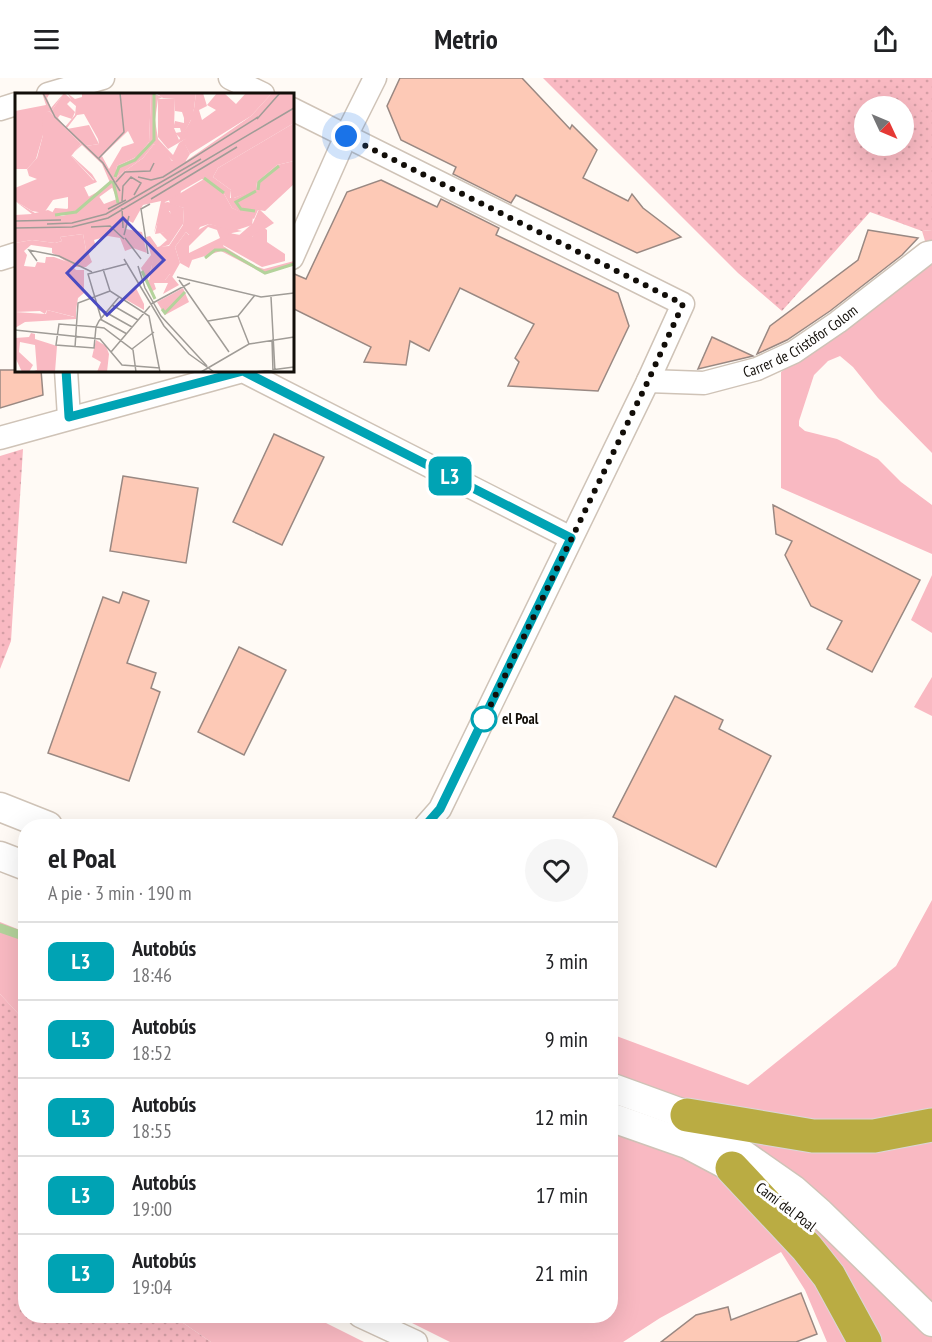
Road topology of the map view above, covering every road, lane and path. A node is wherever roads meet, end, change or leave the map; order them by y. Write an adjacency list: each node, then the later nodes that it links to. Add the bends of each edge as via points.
1 (40, 78): 5 (street)
2 (103, 78): 6 (street)
3 (230, 78): 7 (street)
4 (375, 78): 11 (street)
5 (42, 93)
6 (51, 93)
7 (261, 93)
8 (15, 104): 9 (street)
9 (0, 109)
10 (294, 110): 11 (street)
11 (346, 136): 13 (street); 19 (street, via 683,304)
12 (932, 252): 19 (street, Carrer de Cristòfor Colom, via 794,352 757,369 704,383)
13 (294, 253)
14 (15, 254): 15 (street)
15 (0, 259)
16 (66, 372): 20 (street)
17 (239, 372): 20 (street)
18 (245, 372): 22 (street)
19 (648, 381): 22 (street)
20 (69, 417): 21 (street)
21 (0, 438)
22 (571, 538): 24 (street)
23 (0, 807): 25 (street)
24 (440, 818)
25 (30, 819)
26 (0, 856): 27 (street)
27 (18, 863)
28 (618, 1090): 29 (street, Camí del Poal)
29 (687, 1115): 31 (highway, via 813,1136 874,1136); 33 (street, Camí del Poal, via 794,1190)
30 (618, 1120): 32 (street, Camí del Poal, via 687,1144)
31 (932, 1125)
32 (732, 1167): 36 (highway, via 829,1276); 37 (street, Camí del Poal, via 803,1216)
33 (932, 1322)
34 (375, 1323): 35 (street)
35 (416, 1342)
36 (865, 1342)
37 (932, 1342)

